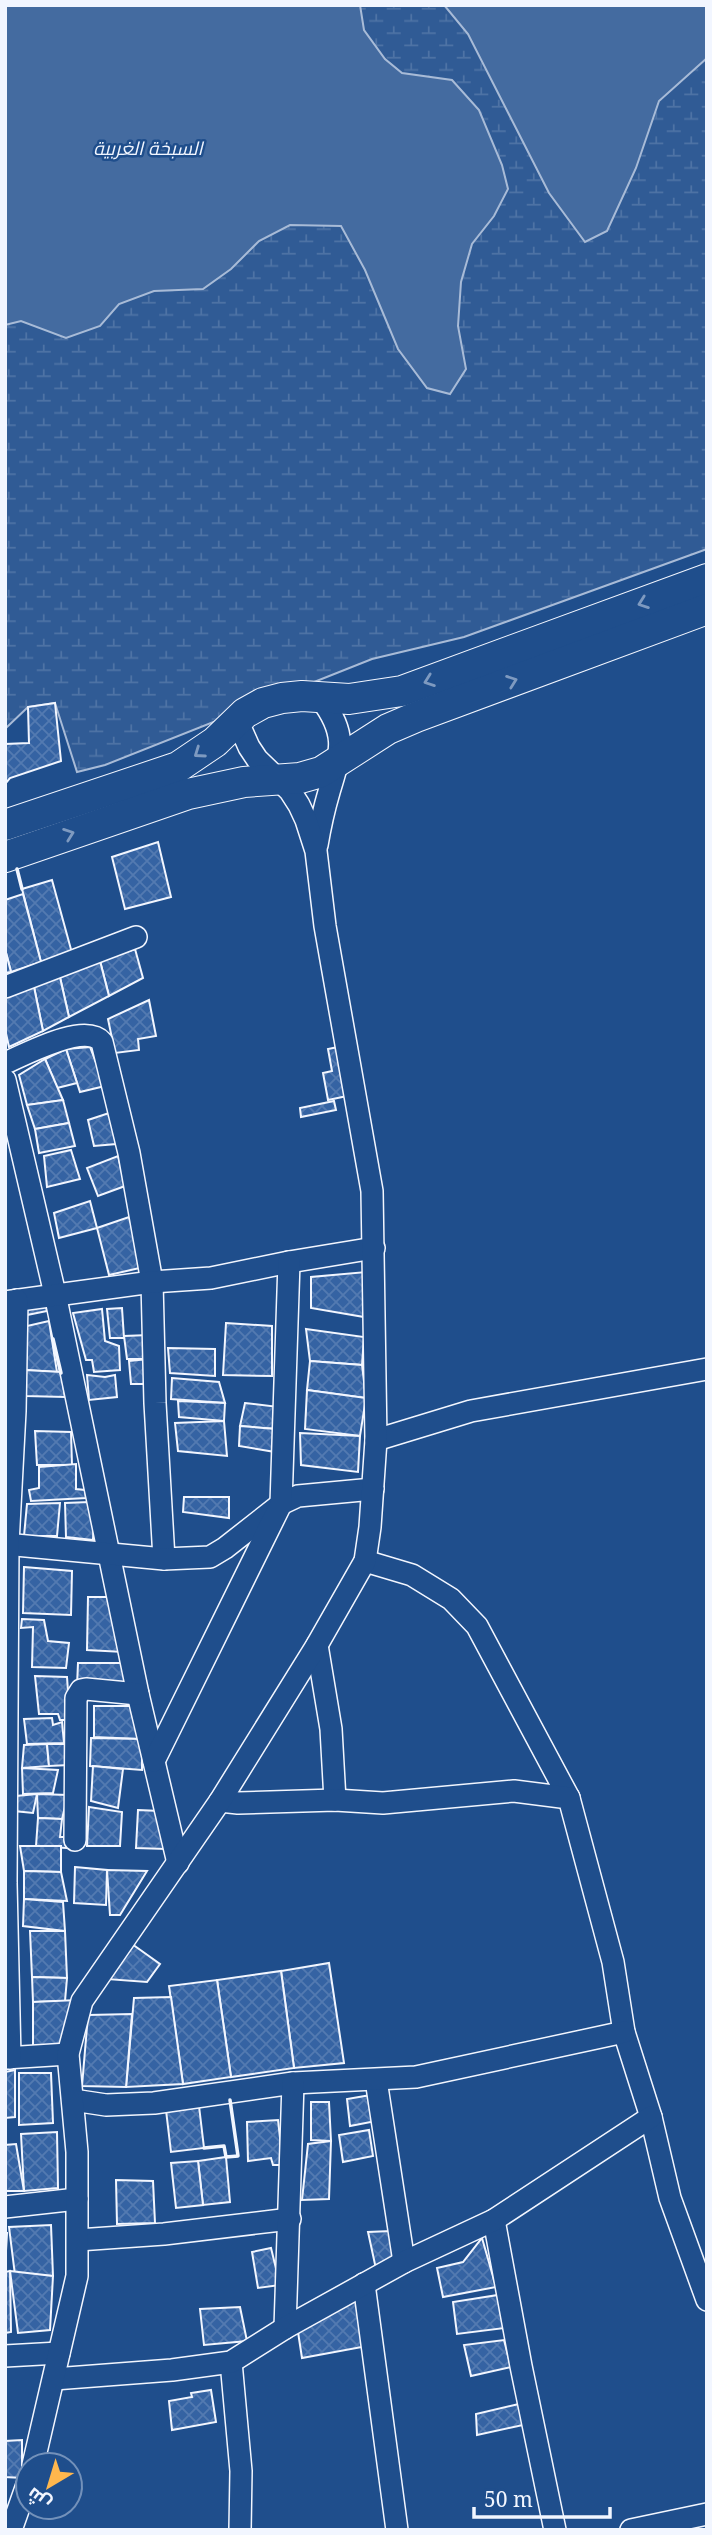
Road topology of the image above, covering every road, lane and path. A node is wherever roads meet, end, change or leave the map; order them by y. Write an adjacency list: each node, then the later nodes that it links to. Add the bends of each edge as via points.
1 (707, 579): 3 (highway, one-way to 3, via 402,691)
2 (707, 609): 5 (highway, one-way to 2, via 363,744 416,717)
3 (321, 699): 4 (highway, via 282,698 263,703); 5 (street, via 336,722)
4 (237, 720): 6 (street, via 249,747); 7 (highway, one-way to 7, via 178,767)
5 (340, 762): 6 (highway, via 321,772); 8 (street)
6 (279, 780): 8 (street, via 306,820); 9 (highway, one-way to 6, via 188,794)
7 (5, 825)
8 (316, 851): 14 (street, via 372,1191)
9 (5, 857)
10 (136, 937): 11 (street)
11 (5, 987)
12 (5, 1063): 16 (street, via 83,1034 102,1042 129,1153)
13 (5, 1080): 17 (street)
14 (374, 1248): 15 (street); 20 (street)
15 (289, 1262): 16 (street, via 211,1278); 22 (street)
16 (152, 1282): 17 (street); 25 (street)
17 (55, 1294): 18 (street); 24 (street)
18 (11, 1301): 23 (street, via 15,1411)
19 (707, 1369): 20 (street, via 471,1410)
20 (376, 1440): 21 (street)
21 (373, 1489): 22 (street, via 298,1496); 26 (street)
22 (281, 1504): 25 (street, via 210,1557); 30 (street)
23 (7, 1544): 24 (street); 29 (street)
24 (109, 1553): 25 (street); 28 (street)
25 (164, 1559)
26 (365, 1561): 27 (street); 31 (street, via 412,1575 451,1599 477,1626)
27 (317, 1645): 32 (street, via 331,1729); 33 (street)
28 (138, 1694): 30 (street); 34 (street, via 86,1689 76,1698)
29 (7, 1739): 36 (street)
30 (153, 1761): 35 (street)
31 (569, 1798): 32 (street, via 514,1791 383,1803); 37 (street, via 613,1962)
32 (335, 1800): 33 (street)
33 (220, 1801): 35 (street)
34 (75, 1840)
35 (178, 1863): 38 (street, via 82,2001)
36 (6, 1883): 39 (street)
37 (624, 2032): 40 (street, via 416,2077); 43 (street)
38 (68, 2054): 39 (street); 42 (street)
39 (8, 2058)
40 (376, 2080): 41 (street); 49 (street)
41 (293, 2084): 42 (street, via 154,2103 106,2105); 46 (street)
42 (73, 2100): 44 (street)
43 (651, 2117): 47 (street); 51 (street, via 670,2198)
44 (77, 2199): 45 (street); 48 (street)
45 (5, 2207)
46 (290, 2218): 48 (street); 52 (street)
47 (494, 2220): 49 (street); 63 (street)
48 (78, 2240): 53 (street, via 78,2276)
49 (404, 2262): 50 (street)
50 (364, 2284): 52 (street); 62 (street)
51 (707, 2300)
52 (285, 2328): 55 (street)
53 (60, 2353): 54 (street); 56 (street)
54 (5, 2357)
55 (231, 2362): 56 (street); 61 (street, via 241,2471)
56 (54, 2379): 57 (street)
57 (36, 2451)
58 (12, 2509): 60 (street)
59 (707, 2514): 64 (street)
60 (11, 2530)
61 (240, 2530)
62 (397, 2530)
63 (555, 2530)
64 (631, 2530)

